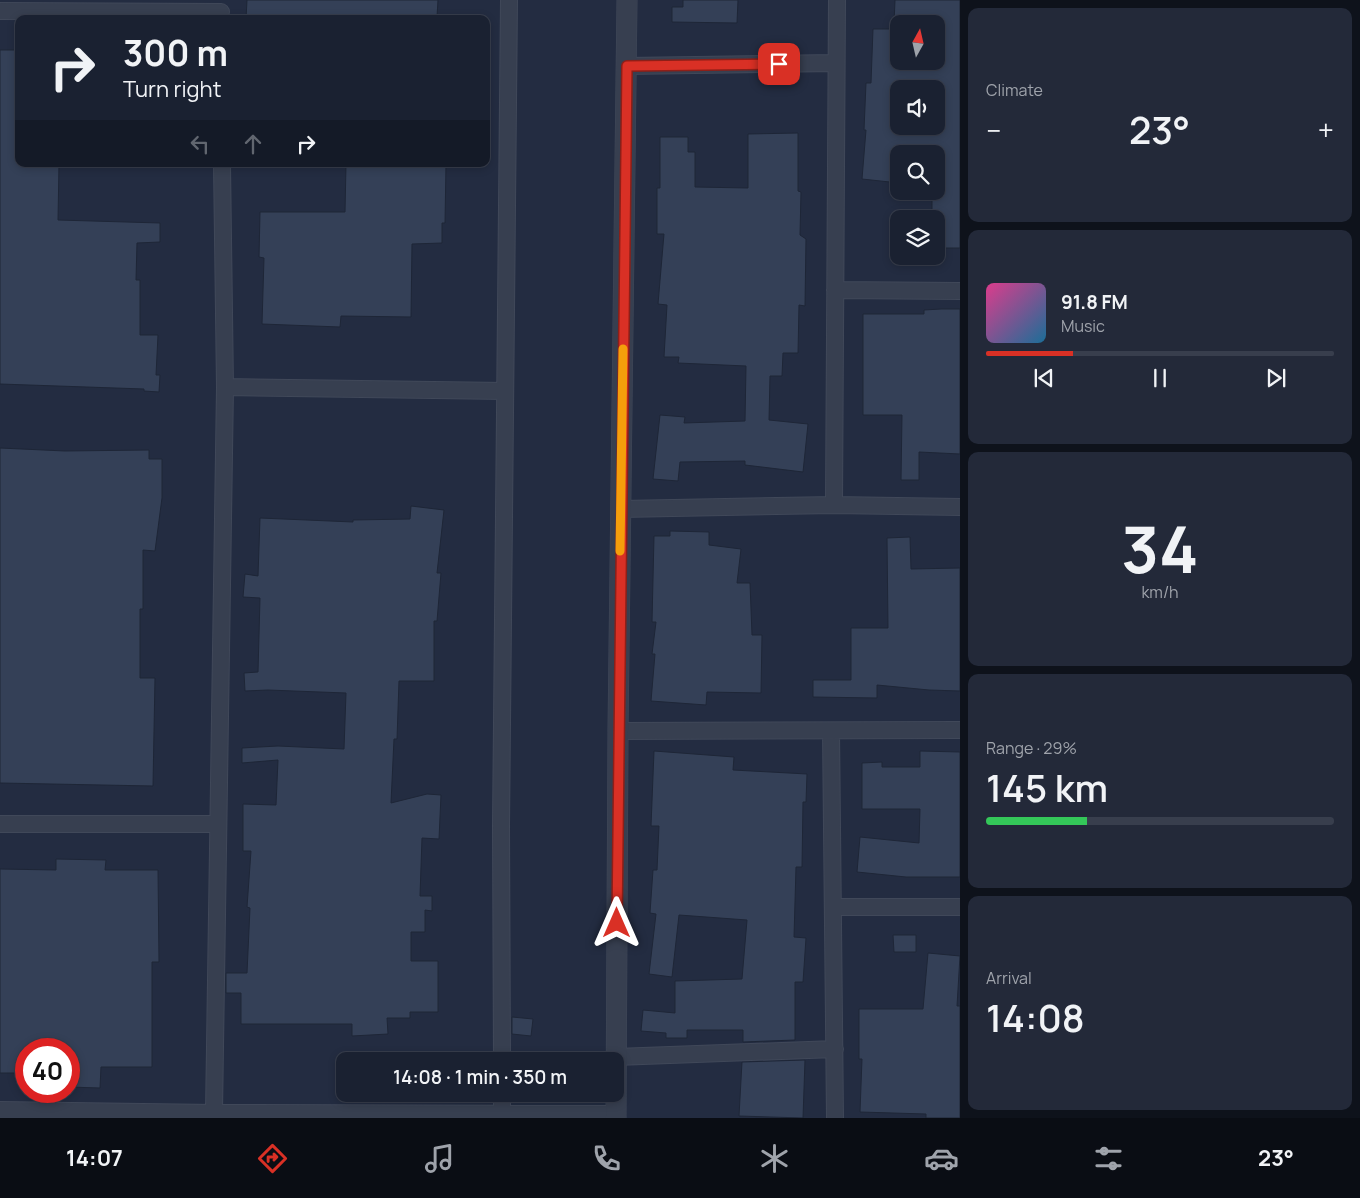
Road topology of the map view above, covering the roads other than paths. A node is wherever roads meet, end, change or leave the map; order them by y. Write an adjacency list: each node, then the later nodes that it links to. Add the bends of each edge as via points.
1 (509, 0): 12 (street)
2 (627, 0): 7 (street)
3 (837, 0): 6 (street)
4 (221, 10): 5 (street)
5 (0, 11)
6 (836, 63): 7 (street); 9 (street)
7 (627, 66): 15 (street)
8 (222, 167): 11 (street)
9 (835, 290): 10 (street); 13 (street)
10 (960, 291)
11 (225, 387): 12 (street); 20 (street)
12 (505, 392): 24 (street)
13 (834, 505): 14 (street); 15 (street)
14 (960, 507)
15 (621, 509): 17 (street)
16 (960, 730): 18 (street)
17 (618, 731): 18 (street); 25 (street)
18 (831, 731): 21 (street)
19 (0, 824): 20 (street)
20 (218, 824): 30 (street)
21 (833, 907): 22 (street); 23 (street)
22 (960, 907)
23 (835, 1049): 26 (street); 33 (street)
24 (502, 1052)
25 (616, 1052)
26 (624, 1057)
27 (502, 1102): 31 (street)
28 (616, 1102): 32 (street)
29 (0, 1110): 30 (street)
30 (214, 1113): 31 (street)
31 (502, 1116): 32 (street)
32 (616, 1116)
33 (835, 1118)

